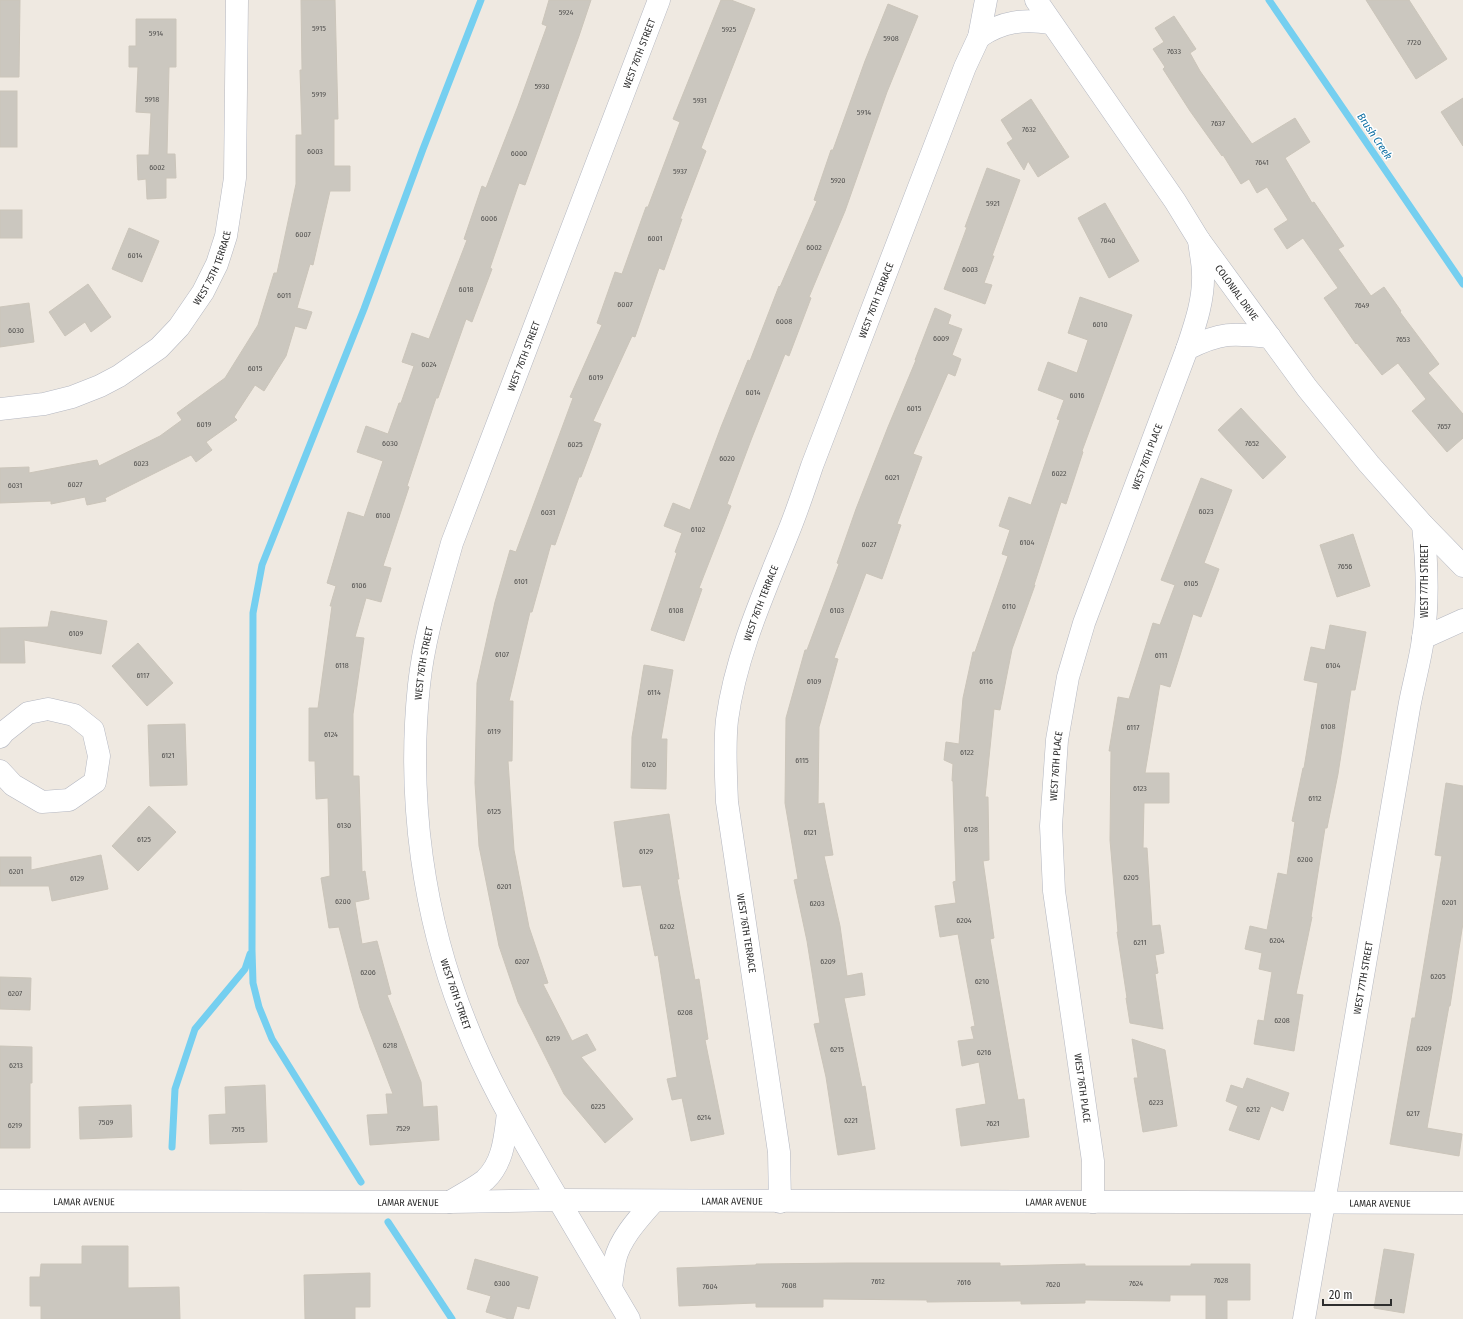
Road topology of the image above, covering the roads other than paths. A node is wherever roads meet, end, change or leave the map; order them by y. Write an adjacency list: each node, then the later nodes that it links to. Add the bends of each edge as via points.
1 (238, 0): 10 (street, WEST 75TH TERRACE, via 235,178 226,236 217,264 203,292 179,327 159,348 118,376 72,397 44,404)
2 (659, 0): 17 (street, WEST 76TH STREET, via 452,543 429,628 419,684 415,761 416,809 428,892 448,977 466,1025)
3 (986, 0): 6 (street, WEST 76TH TERRACE)
4 (1036, 0): 5 (street, COLONIAL DRIVE)
5 (1051, 23): 6 (street, via 1015,22 992,29); 7 (street, COLONIAL DRIVE, via 1175,201)
6 (979, 37): 22 (street, WEST 76TH TERRACE, via 962,74 767,584 744,645 732,689 725,744 727,802 779,1152)
7 (1199, 240): 8 (street, COLONIAL DRIVE); 9 (street, WEST 76TH PLACE, via 1203,275 1202,296)
8 (1270, 336): 9 (street, via 1226,334); 11 (street, COLONIAL DRIVE, via 1307,388)
9 (1187, 349): 23 (street, WEST 76TH PLACE, via 1084,623 1068,677 1057,740 1051,826 1054,891 1093,1161)
10 (0, 409)
11 (1423, 525): 12 (street, COLONIAL DRIVE); 14 (street, WEST 77TH STREET, via 1426,557)
12 (1463, 566)
13 (1463, 620): 14 (street, WEST 77TH STREET)
14 (1423, 638): 24 (street, WEST 77TH STREET, via 1406,723)
15 (0, 737): 16 (street, via 28,713 48,709 74,715 93,730 99,756 95,782 69,800 42,802 13,785)
16 (0, 771)
17 (508, 1113): 18 (street, WEST 76TH STREET); 21 (street, via 504,1148 496,1165 485,1180)
18 (559, 1200): 20 (street, LAMAR AVENUE); 21 (street, LAMAR AVENUE); 26 (street, WEST 76TH STREET)
19 (0, 1201): 21 (street, LAMAR AVENUE)
20 (654, 1201): 22 (street, LAMAR AVENUE); 26 (street, via 626,1236 615,1259)
21 (450, 1202)
22 (780, 1202): 23 (street, LAMAR AVENUE)
23 (1093, 1202): 24 (street, LAMAR AVENUE)
24 (1324, 1203): 25 (street, LAMAR AVENUE); 28 (street, WEST 77TH STREET)
25 (1463, 1203)
26 (611, 1288): 27 (street, WEST 76TH STREET)
27 (629, 1319)
28 (1304, 1319)

